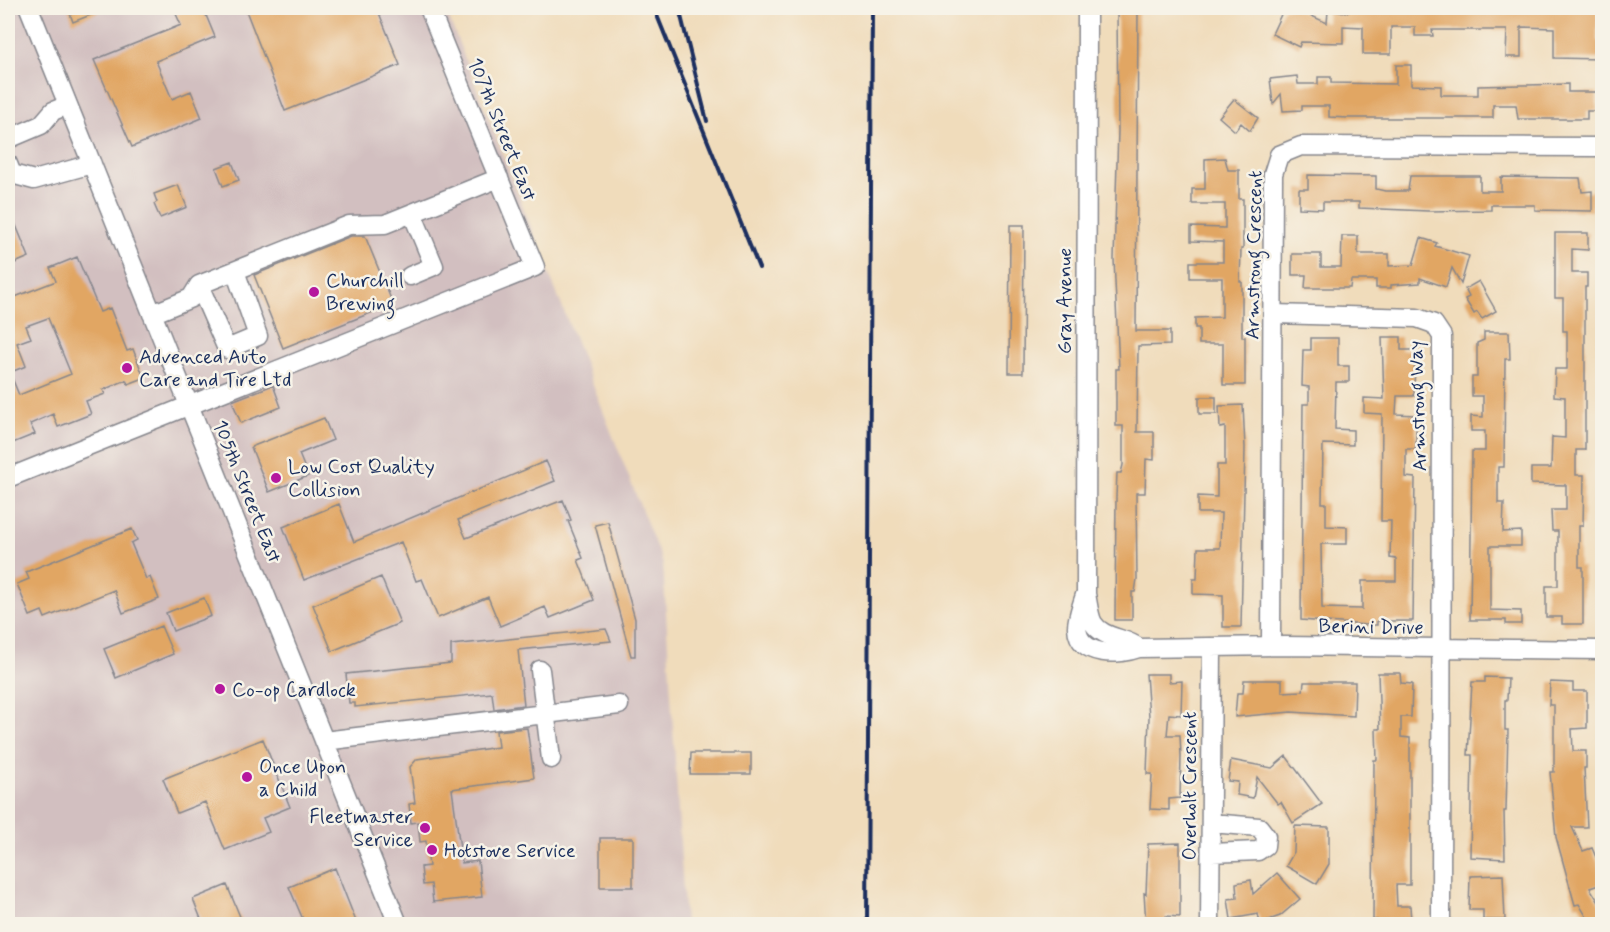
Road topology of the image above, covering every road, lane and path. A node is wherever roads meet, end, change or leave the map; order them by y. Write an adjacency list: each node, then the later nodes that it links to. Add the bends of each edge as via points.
1 (29, 8): 4 (street, 105th Street East)
2 (429, 8): 9 (street, 107th Street East)
3 (1087, 8): 20 (street, Gray Avenue, via 1086,594 1093,623 1106,635 1129,640)
4 (68, 105): 5 (street, via 53,111 40,125); 8 (street, 105th Street East)
5 (8, 138)
6 (1602, 147): 15 (street, Armstrong Crescent, via 1301,146 1279,155 1273,174)
7 (8, 164): 8 (street, via 12,174 34,180)
8 (92, 165): 14 (street, 105th Street East)
9 (499, 178): 10 (street); 16 (street, 107th Street East, via 535,267)
10 (412, 213): 11 (street, via 385,224 349,225); 12 (street, via 434,266)
11 (235, 271): 13 (street); 13 (street, via 258,336 227,349)
12 (410, 276)
13 (199, 285): 14 (street, via 191,298)
14 (152, 314): 16 (street, 105th Street East)
15 (1274, 314): 18 (street, Armstrong Crescent); 21 (street, Armstrong Way, via 1417,318 1434,324 1442,336)
16 (189, 405): 17 (street); 26 (street, 105th Street East)
17 (8, 478)
18 (1271, 646): 19 (street, Berini Drive); 21 (street, Berini Drive)
19 (1212, 647): 20 (street, Berini Drive); 28 (street, Overholt Crescent)
20 (1139, 648)
21 (1442, 650): 22 (street, Berini Drive); 32 (street)
22 (1602, 650)
23 (540, 670): 25 (street)
24 (619, 705): 25 (street)
25 (545, 714): 26 (street); 27 (street)
26 (324, 741): 30 (street, 105th Street East)
27 (551, 759)
28 (1211, 823): 29 (street, Overholt Crescent); 29 (street, via 1259,827 1266,836 1258,851)
29 (1211, 853): 31 (street, Overholt Crescent)
30 (398, 924)
31 (1210, 924)
32 (1441, 924)

